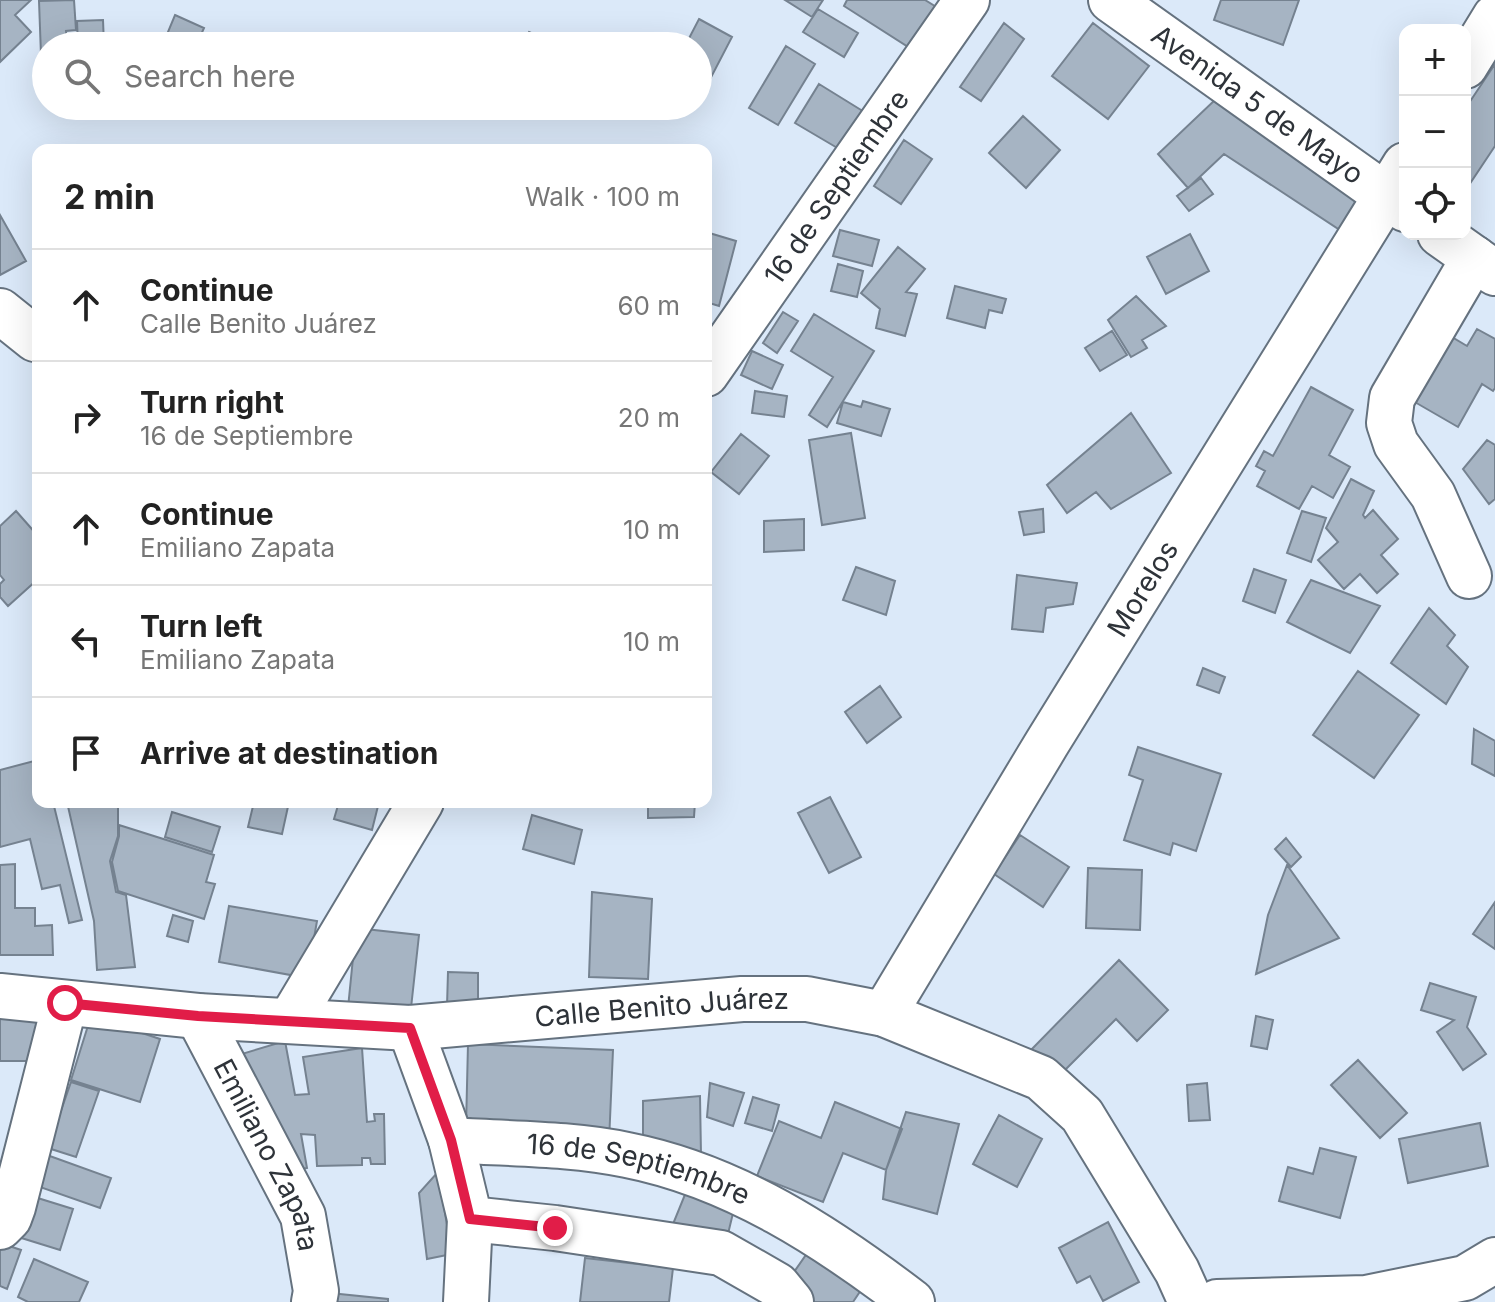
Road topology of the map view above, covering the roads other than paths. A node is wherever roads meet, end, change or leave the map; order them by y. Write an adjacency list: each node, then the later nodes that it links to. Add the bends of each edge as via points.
1 (967, 0): 9 (street, 16 de Septiembre)
2 (1111, 0): 5 (street, Avenida 5 de Mayo)
3 (1495, 17): 4 (street)
4 (1471, 56)
5 (1399, 190): 14 (street, Morelos, via 1047,743)
6 (1470, 255): 10 (street, via 1392,398 1389,423 1396,444 1433,495)
7 (0, 311): 8 (street)
8 (32, 337)
9 (712, 364)
10 (1469, 576)
11 (417, 808): 16 (street)
12 (0, 996): 13 (street, Calle Benito Juárez)
13 (65, 1003): 15 (street, Calle Benito Juárez); 20 (street, via 13,1207)
14 (884, 1014): 17 (street, Calle Benito Juárez, via 807,999 742,999); 26 (street, Calle Benito Juárez, via 1041,1078 1082,1115)
15 (198, 1016): 16 (street, Calle Benito Juárez); 22 (street, Emiliano Zapata, via 303,1216)
16 (290, 1021): 17 (street, Calle Benito Juárez)
17 (410, 1028): 18 (street)
18 (451, 1140): 19 (street); 25 (street, 16 de Septiembre, via 627,1155 716,1181 797,1221)
19 (470, 1219): 23 (street); 24 (street, via 721,1253 777,1285)
20 (0, 1227)
21 (1495, 1260): 27 (street, via 1465,1278 1366,1298)
22 (314, 1302)
23 (466, 1302)
24 (791, 1302)
25 (912, 1302)
26 (1191, 1302)
27 (1217, 1302)

